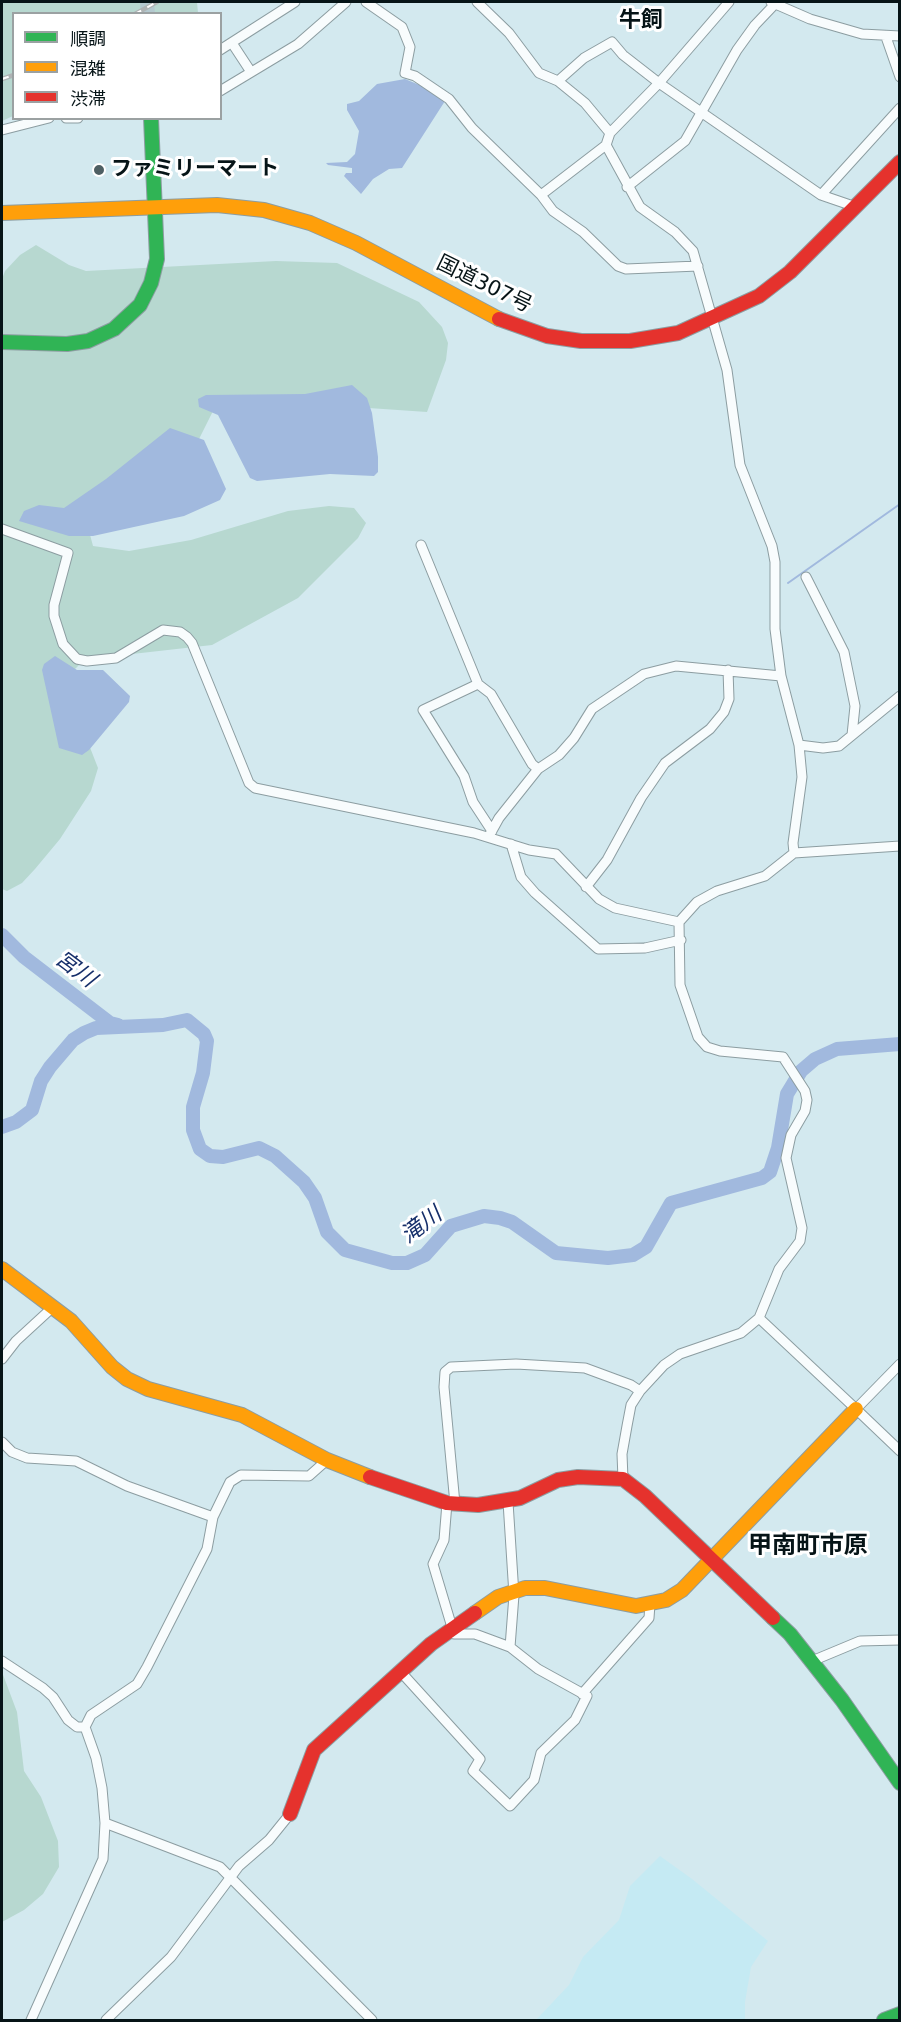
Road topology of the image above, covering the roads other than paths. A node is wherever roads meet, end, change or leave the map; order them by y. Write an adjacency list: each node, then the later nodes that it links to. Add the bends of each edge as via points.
1 (295, 2): 9 (street)
2 (346, 2): 11 (street, via 298,44)
3 (366, 2): 25 (street, via 402,27 410,47 405,73 449,99 472,128)
4 (477, 2): 13 (street, via 509,33 539,73)
5 (729, 2): 14 (street)
6 (773, 3): 8 (street, via 810,19); 17 (street)
7 (900, 36): 8 (street)
8 (886, 37): 12 (street)
9 (232, 43): 10 (street); 11 (street)
10 (222, 49)
11 (251, 72): 15 (street)
12 (900, 77)
13 (558, 81): 14 (street, via 584,58 612,42); 21 (street, via 585,103)
14 (659, 83): 17 (street); 21 (street)
15 (222, 90)
16 (900, 108): 26 (street)
17 (700, 112): 24 (street, via 685,141); 26 (street)
18 (41, 120): 20 (street)
19 (151, 120): 27 (main road)
20 (2, 130)
21 (610, 133): 22 (street)
22 (606, 145): 24 (street); 25 (street)
23 (900, 162): 28 (main road, 国道307号)
24 (627, 187): 30 (street, via 640,207 689,245)
25 (542, 195): 30 (street, via 554,211 618,266)
26 (821, 195): 28 (street)
27 (153, 207): 29 (main road, 国道307号); 31 (main road, 国道307号, via 217,205 264,210 310,223 356,243 500,320 547,336 630,341 678,333); 32 (main road, via 158,235 154,273 146,295 126,320 106,334 79,343)
28 (856, 207): 31 (main road, 国道307号, via 759,296)
29 (2, 213)
30 (698, 266): 31 (street)
31 (712, 319): 37 (street, via 728,370 740,465 772,546 775,629)
32 (2, 342)
33 (2, 530): 43 (street, via 68,553 54,616 63,644 77,658 87,662 116,658 164,630 187,637 249,783 255,788)
34 (421, 545): 38 (street)
35 (806, 577): 40 (street, via 844,652 855,706)
36 (728, 670): 37 (street); 42 (street, via 676,666 644,674 592,709 559,755); 47 (street, via 729,699 724,712 710,729 665,763 612,853)
37 (782, 676): 41 (street)
38 (478, 684): 42 (street, via 490,694); 43 (street, via 423,710 464,776)
39 (900, 696): 40 (street)
40 (852, 735): 41 (street, via 839,746)
41 (799, 745): 46 (street, via 802,777)
42 (538, 769): 43 (street)
43 (490, 834): 44 (street)
44 (511, 844): 47 (street, via 556,854); 49 (street, via 521,877 598,949 645,948)
45 (900, 846): 46 (street)
46 (794, 853): 48 (street, via 765,876 717,891 697,902)
47 (586, 887): 48 (street, via 615,908)
48 (679, 922): 49 (street)
49 (681, 940): 52 (street, via 680,985 698,1037 707,1047 720,1051 783,1057 807,1100 791,1135 786,1158 802,1228 800,1241 779,1269)
50 (2, 1269): 51 (main road)
51 (53, 1307): 53 (street); 59 (main road, via 128,1379 148,1389 242,1414)
52 (759, 1318): 55 (street, via 724,1341 699,1345 680,1354); 56 (street)
53 (2, 1359)
54 (900, 1364): 56 (street)
55 (640, 1391): 60 (street, via 631,1405 622,1454); 62 (street, via 585,1368 516,1364 451,1367 445,1372 444,1387)
56 (856, 1409): 58 (street); 64 (main road)
57 (2, 1442): 63 (street, via 12,1452 27,1458 75,1461 127,1486)
58 (900, 1451)
59 (327, 1460): 62 (main road); 63 (street, via 309,1476 236,1477 225,1488)
60 (623, 1479): 61 (main road, via 558,1480); 64 (main road)
61 (507, 1502): 62 (main road); 65 (street)
62 (451, 1504): 67 (street, via 444,1540 433,1564)
63 (213, 1517): 74 (street, via 207,1549 137,1684 101,1706)
64 (711, 1560): 66 (main road, via 682,1590); 71 (main road, via 790,1634)
65 (513, 1590): 66 (main road, via 544,1588 615,1604); 67 (main road); 69 (street)
66 (650, 1605): 73 (street, via 650,1618)
67 (452, 1629): 69 (street, via 454,1634 475,1634); 72 (main road)
68 (900, 1640): 71 (street, via 860,1641)
69 (510, 1647): 73 (street, via 538,1669)
70 (2, 1661): 74 (street, via 43,1688 68,1720 77,1727)
71 (812, 1661): 75 (main road)
72 (400, 1671): 73 (street, via 480,1759 473,1772 510,1806 534,1780 542,1753 580,1713 587,1696); 76 (main road, via 314,1750)
73 (582, 1694)
74 (85, 1727): 77 (street, via 96,1758)
75 (900, 1783)
76 (290, 1814): 78 (street)
77 (105, 1823): 78 (street, via 220,1867); 80 (street, via 103,1859)
78 (232, 1876): 81 (street, via 171,1957); 82 (street)
79 (900, 2014): 83 (main road)
80 (32, 2020)
81 (106, 2020)
82 (372, 2020)
83 (884, 2020)

